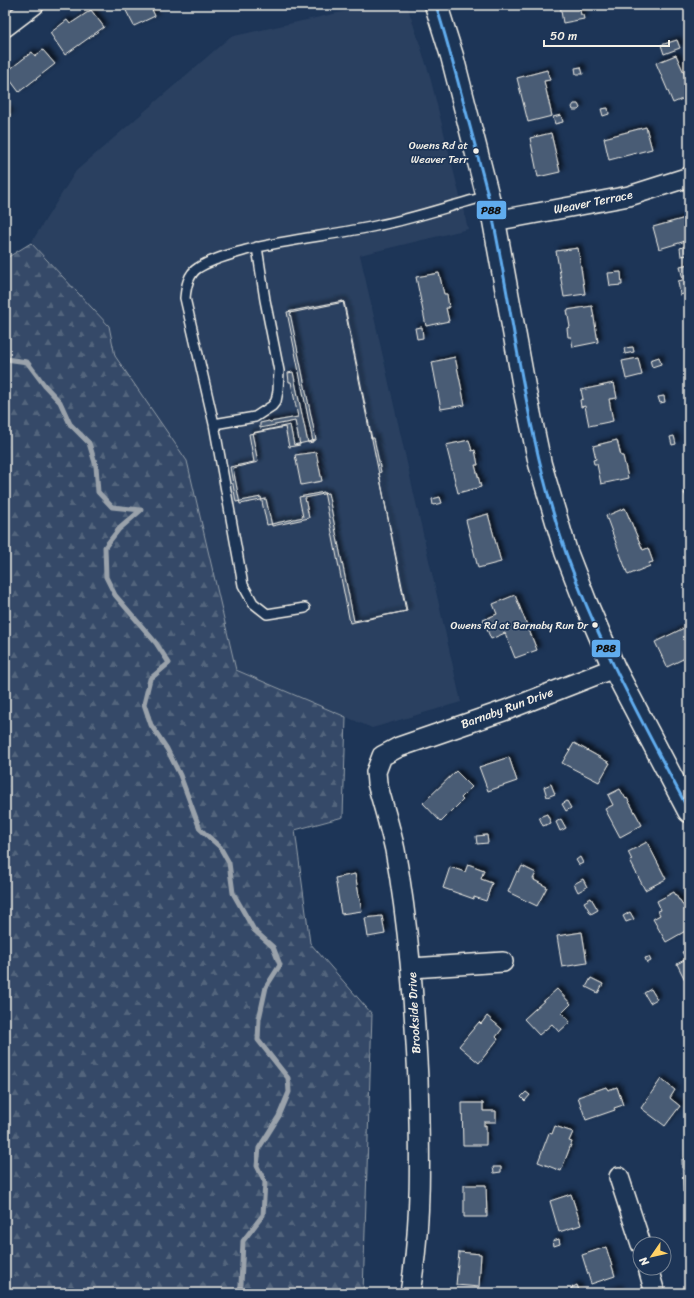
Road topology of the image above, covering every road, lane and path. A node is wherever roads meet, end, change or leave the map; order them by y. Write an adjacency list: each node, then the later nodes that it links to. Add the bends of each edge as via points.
1 (34, 5): 3 (street)
2 (436, 5): 5 (street, via 452,56)
3 (5, 27)
4 (689, 177): 6 (street, Weaver Terrace, via 629,196)
5 (488, 196): 6 (street); 7 (lane, via 380,225)
6 (494, 221): 10 (street, via 540,464 566,552)
7 (257, 247): 8 (lane, via 279,371 276,401 255,417); 8 (lane, via 212,260 196,269 186,290 185,298)
8 (214, 424): 9 (lane, via 244,585 253,603 267,614)
9 (305, 608)
10 (614, 668): 11 (street, Barnaby Run Drive, via 509,709); 12 (street)
11 (399, 747): 14 (street, Brookside Drive, via 382,756 376,772 395,850)
12 (689, 811)
13 (503, 962): 14 (street)
14 (412, 968): 18 (street, Brookside Drive, via 419,1122 419,1198)
15 (619, 1177): 16 (street)
16 (638, 1236)
17 (650, 1276): 19 (street)
18 (410, 1293)
19 (655, 1293)

